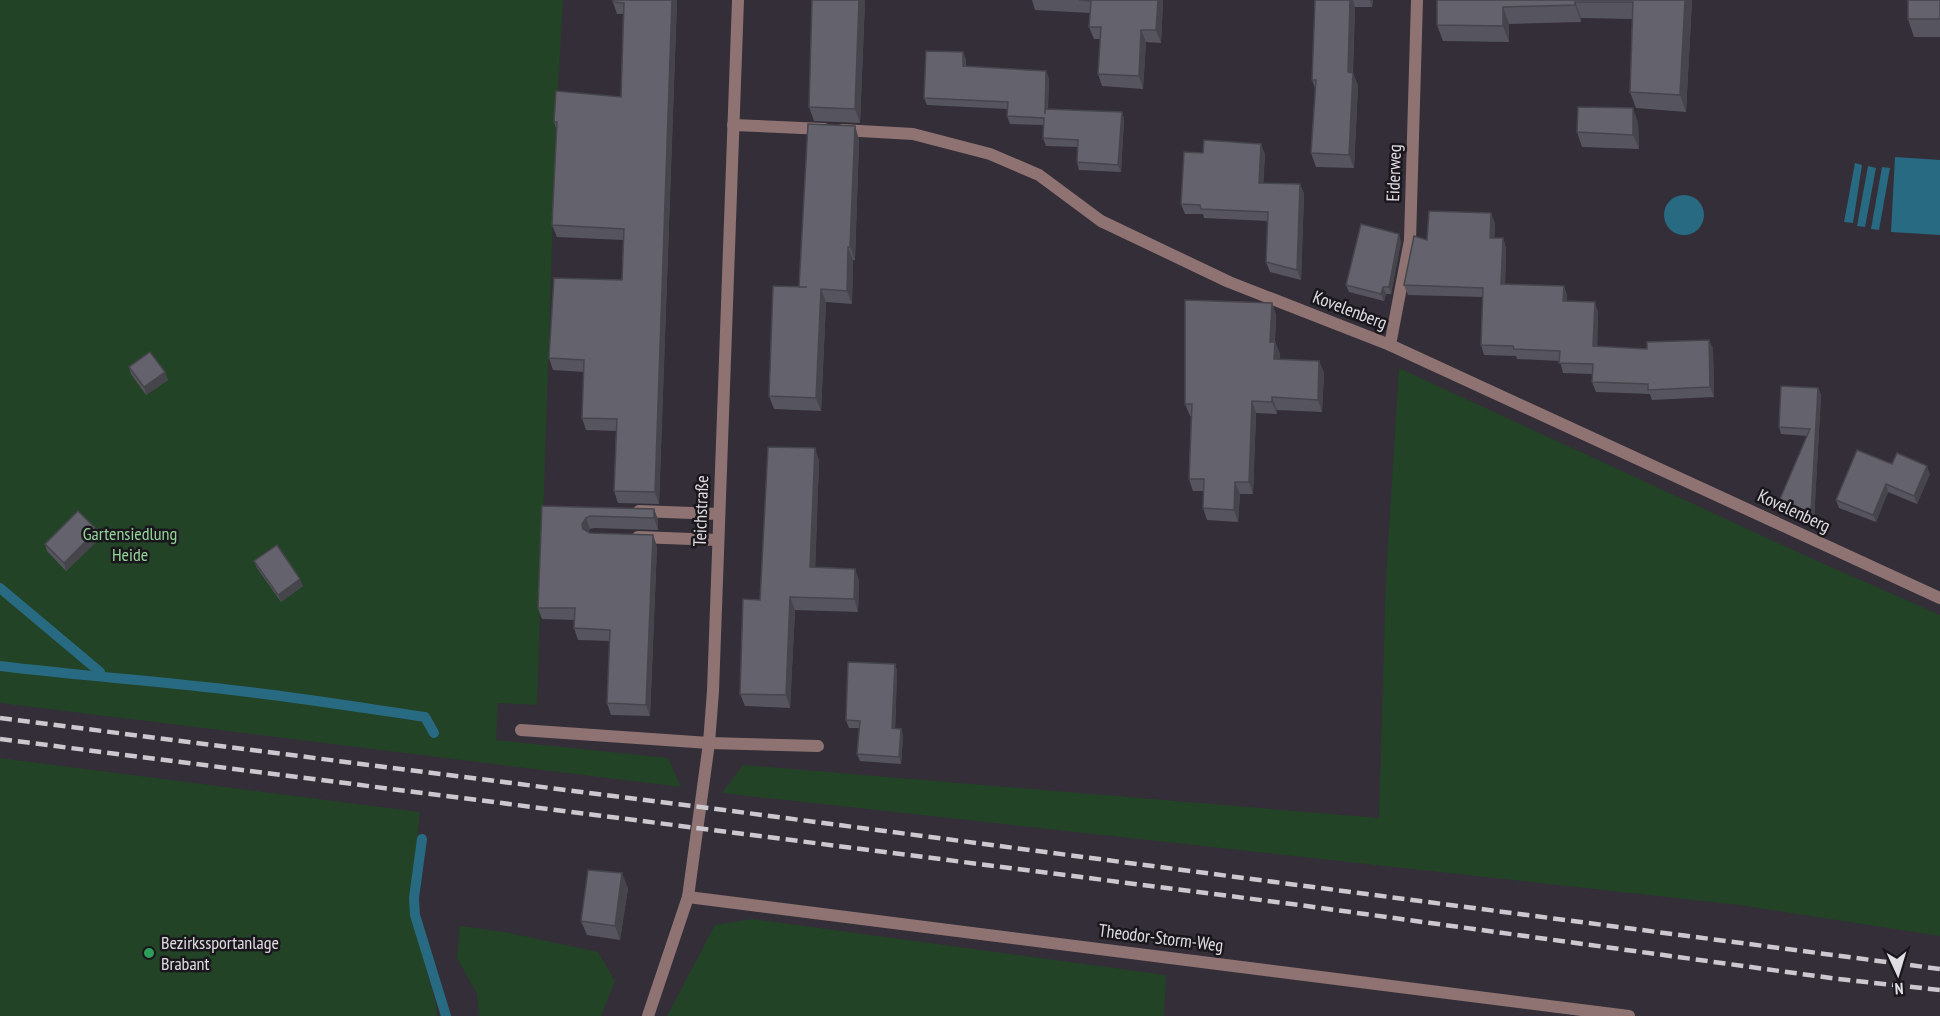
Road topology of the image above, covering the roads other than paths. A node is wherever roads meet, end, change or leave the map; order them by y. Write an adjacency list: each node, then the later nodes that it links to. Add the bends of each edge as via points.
1 (738, 0): 3 (street, Teichstraße)
2 (1417, 0): 4 (street, Eiderweg, via 1410,240)
3 (733, 125): 4 (street, Kovelenberg, via 913,134 990,154 1039,175 1101,221 1229,282); 6 (street, Teichstraße)
4 (1390, 345): 9 (street, Kovelenberg)
5 (626, 511): 6 (street)
6 (719, 514): 8 (street, Teichstraße)
7 (628, 537): 8 (street)
8 (718, 540): 11 (street, Teichstraße)
9 (1940, 598)
10 (521, 730): 11 (street)
11 (710, 743): 12 (street); 13 (street, Teichstraße)
12 (818, 747)
13 (688, 897): 14 (street, Teichstraße); 15 (street, Theodor-Storm-Weg)
14 (648, 1016)
15 (1629, 1016)

